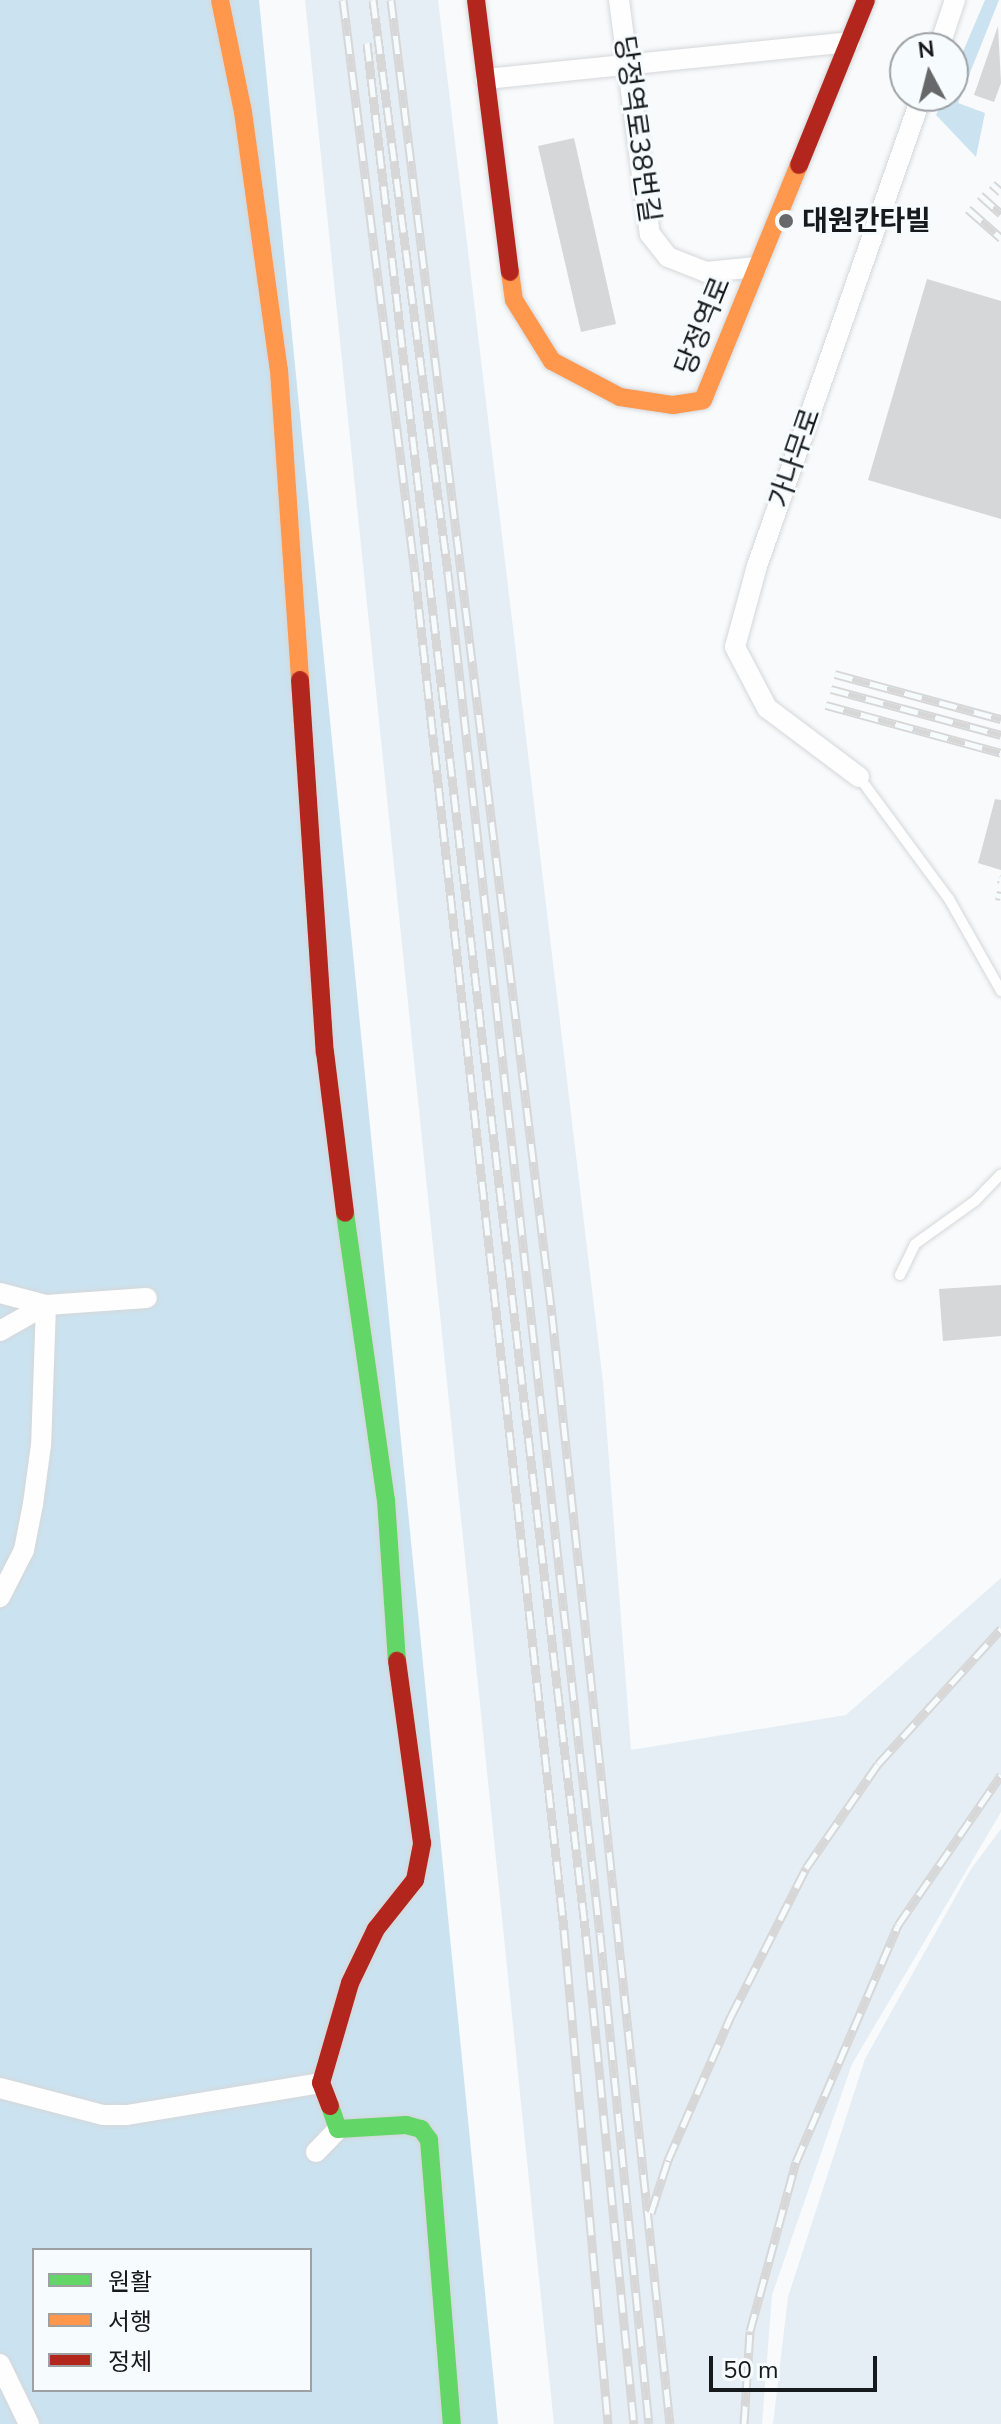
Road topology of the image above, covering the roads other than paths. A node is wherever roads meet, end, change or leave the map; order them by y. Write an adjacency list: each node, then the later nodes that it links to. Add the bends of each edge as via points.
1 (220, 0): 21 (street, via 243,112 279,370 325,1052 363,1361 386,1500 399,1693 422,1843 415,1880 376,1929 350,1983)
2 (476, 0): 9 (street, 당정역로)
3 (619, 0): 8 (street, 당정역로38번길)
4 (866, 0): 7 (street, 당정역로)
5 (955, 0): 6 (street)
6 (944, 32)
7 (849, 42): 8 (street); 11 (street, 당정역로)
8 (628, 65): 9 (street); 11 (street, 당정역로38번길, via 650,234 668,257 706,272)
9 (486, 79): 11 (street, 당정역로, via 514,300 552,361 620,397 673,405 703,400)
10 (916, 112): 12 (street, 가나무로, via 762,551 735,647 767,708)
11 (757, 267)
12 (859, 777): 13 (lane, via 949,899)
13 (1001, 991)
14 (1001, 1174): 15 (lane, via 975,1201 915,1244)
15 (900, 1275)
16 (0, 1293): 18 (street)
17 (147, 1298): 18 (street)
18 (46, 1305): 19 (street); 20 (street, via 41,1445 33,1504 24,1550)
19 (0, 1331)
20 (0, 1597)
21 (321, 2083): 22 (street, via 127,2115 103,2115); 23 (street)
22 (0, 2088)
23 (338, 2129): 24 (street); 27 (street, via 406,2125 421,2129 429,2140)
24 (316, 2152)
25 (0, 2364): 26 (street)
26 (29, 2424)
27 (452, 2424)

